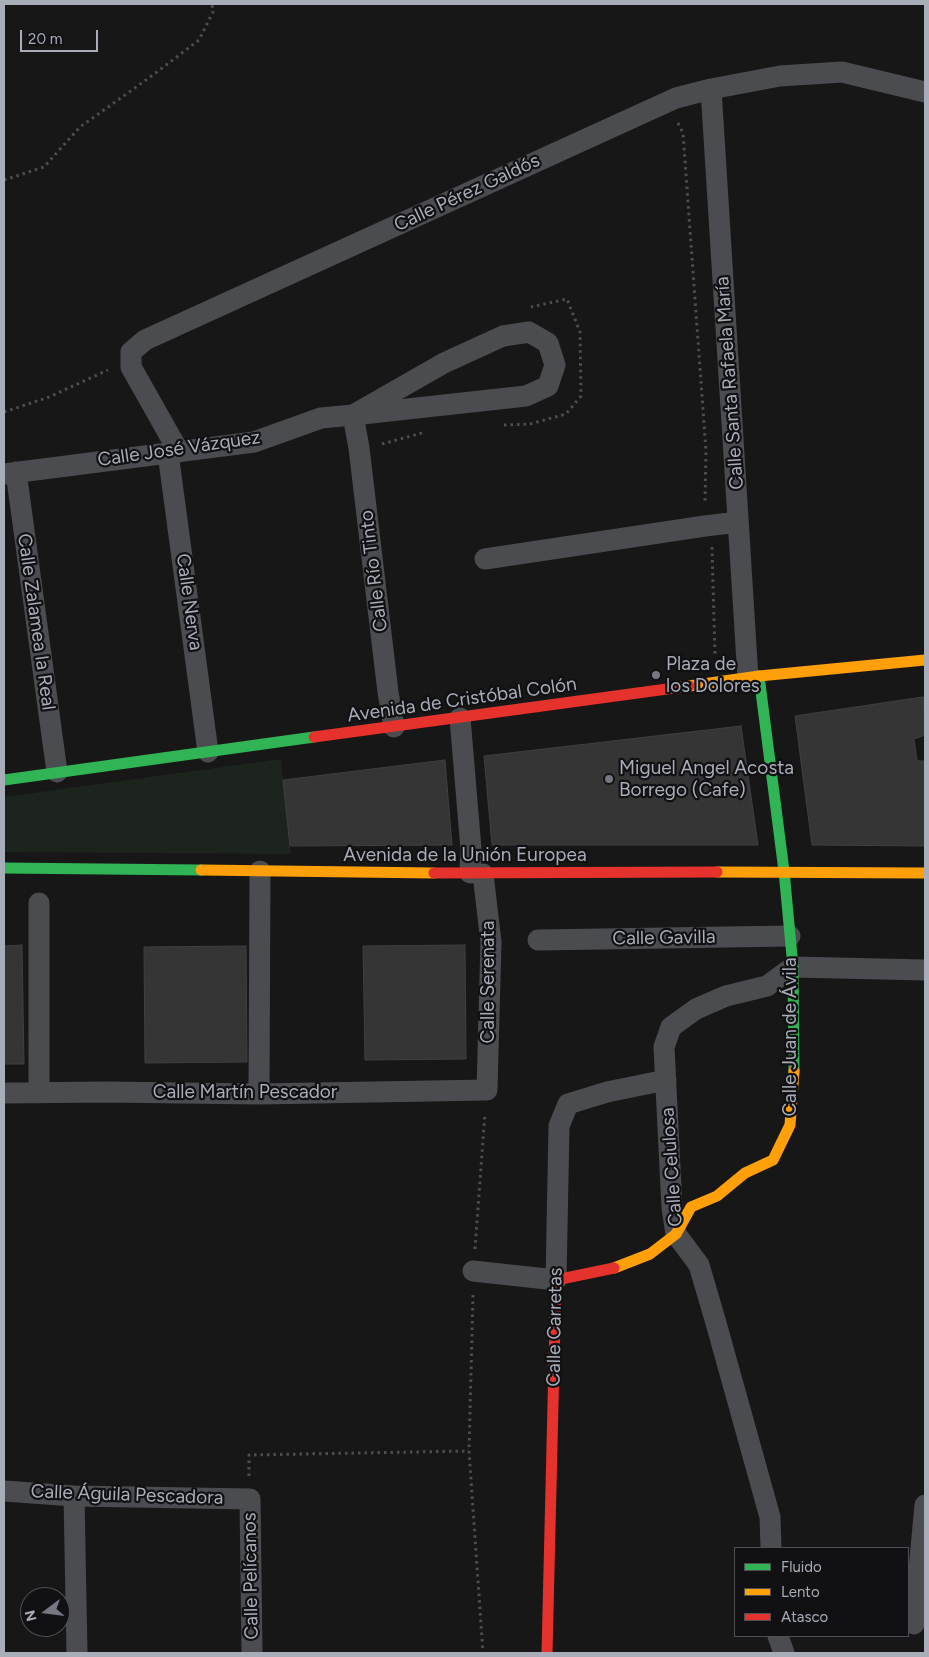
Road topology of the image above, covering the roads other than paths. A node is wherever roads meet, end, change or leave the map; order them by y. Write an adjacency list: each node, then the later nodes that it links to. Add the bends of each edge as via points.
1 (711, 89): 2 (street, Calle Pérez Galdós, via 780,76 842,72); 5 (street, Calle Pérez Galdós, via 666,101 145,340 131,352 131,367); 7 (street, Calle Santa Rafaela María)
2 (925, 92)
3 (407, 395): 3 (street, via 408,400 535,386 544,379 550,366 544,351 535,343 523,341)
4 (353, 415): 4 (street, Calle José Vázquez, via 526,396 548,386 555,365 548,343 530,332 503,336 444,363); 5 (street, Calle José Vázquez, via 321,418 254,442); 12 (street, Calle Río Tinto)
5 (174, 452): 6 (street, Calle José Vázquez); 13 (street, Calle Nerva)
6 (10, 473): 14 (street, Calle Zalamea la Real)
7 (738, 522): 8 (street); 10 (street, Calle Santa Rafaela María)
8 (484, 559)
9 (925, 660): 10 (main road, Avenida de Cristóbal Colón)
10 (753, 677): 11 (main road, Avenida de Cristóbal Colón); 18 (main road, Calle Juan de Ávila)
11 (460, 718): 12 (main road, Avenida de Cristóbal Colón); 20 (street, Calle Serenata, via 470,840)
12 (394, 727): 13 (main road, Avenida de Cristóbal Colón)
13 (208, 752): 14 (main road, Avenida de Cristóbal Colón)
14 (57, 772): 15 (main road, Avenida de Cristóbal Colón)
15 (4, 780)
16 (4, 868): 17 (main road, Avenida de la Unión Europea)
17 (260, 871): 20 (main road, Avenida de la Unión Europea); 30 (street)
18 (784, 871): 19 (main road, Avenida de la Unión Europea); 20 (main road, Avenida de la Unión Europea); 22 (main road, Calle Juan de Ávila)
19 (925, 873)
20 (477, 874): 27 (street, Calle Serenata, via 491,942)
21 (39, 903): 29 (street)
22 (790, 936): 23 (street, Calle Gavilla); 24 (main road, Calle Juan de Ávila)
23 (538, 940)
24 (793, 967): 25 (street); 26 (street, Calle Celulosa, via 767,986 726,996 696,1009 671,1027 664,1047); 31 (main road, Calle Juan de Ávila, via 794,1086 790,1125 773,1160 745,1173 717,1196 691,1207)
25 (925, 970)
26 (666, 1080): 31 (street, Calle Celulosa); 33 (street, Calle Carretas, via 568,1104 559,1126)
27 (487, 1090): 30 (street, Calle Martín Pescador)
28 (4, 1093): 29 (street, Calle Martín Pescador)
29 (39, 1093): 30 (street, Calle Martín Pescador)
30 (259, 1094)
31 (676, 1234): 33 (main road, Calle Juan de Ávila, via 650,1254 608,1270); 38 (street, Calle Celulosa, via 699,1265 770,1517)
32 (473, 1271): 33 (street, Calle Juan de Ávila)
33 (556, 1280): 43 (main road, Calle Carretas)
34 (4, 1491): 35 (street, Calle Águila Pescadora)
35 (74, 1496): 36 (street, Calle Águila Pescadora); 41 (street)
36 (250, 1498): 42 (street, Calle Pelícanos)
37 (925, 1505): 39 (street)
38 (770, 1547)
39 (914, 1624)
40 (778, 1637): 44 (street)
41 (77, 1653)
42 (252, 1653)
43 (547, 1653)
44 (784, 1653)

